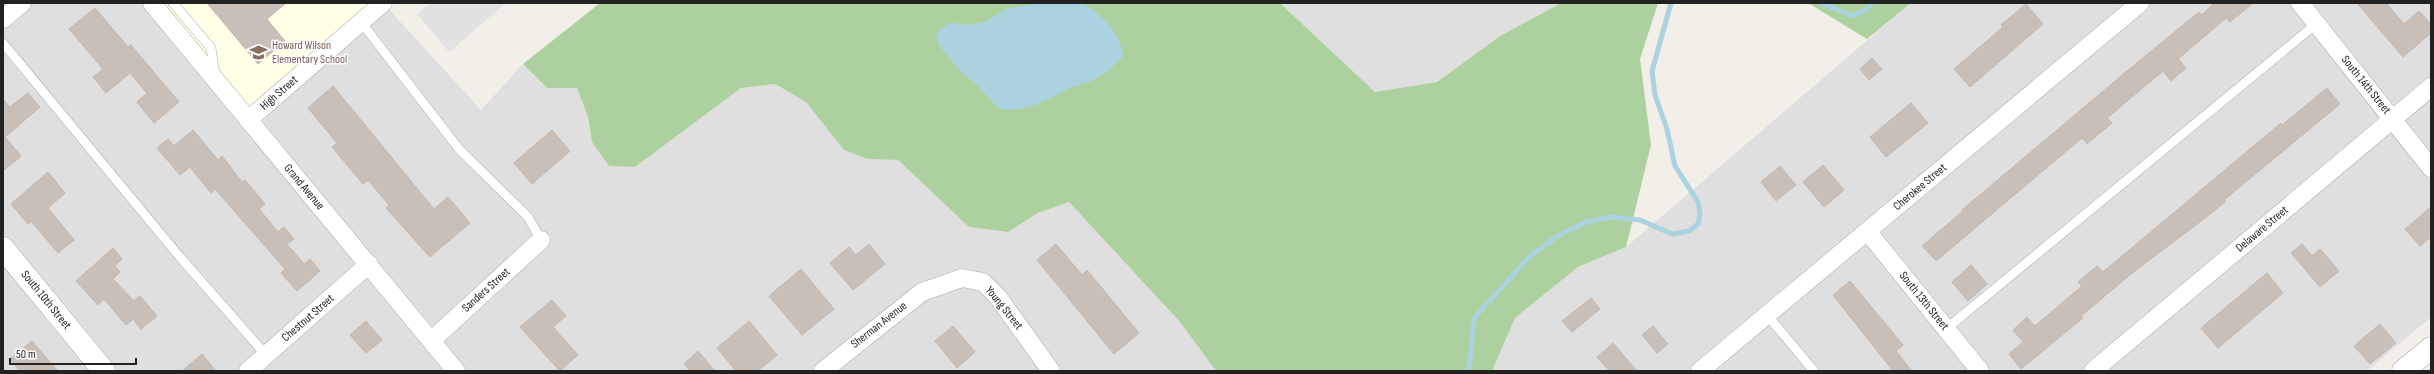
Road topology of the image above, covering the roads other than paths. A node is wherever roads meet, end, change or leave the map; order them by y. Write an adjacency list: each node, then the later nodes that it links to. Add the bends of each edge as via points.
1 (22, 3): 7 (street)
2 (152, 3): 11 (street, Grand Avenue)
3 (173, 3): 11 (lane, via 211,48)
4 (383, 3): 8 (street, High Street)
5 (2140, 3): 16 (street, Cherokee Street)
6 (2300, 3): 9 (street, South 14th Street)
7 (3, 19)
8 (361, 22): 14 (street, High Street); 17 (lane, via 459,149 528,217)
9 (2316, 24): 13 (street, South 14th Street); 22 (lane)
10 (3, 43): 25 (lane, via 179,256)
11 (216, 81): 14 (street, Grand Avenue)
12 (2431, 87): 13 (street, Delaware Street)
13 (2393, 119): 15 (street, South 14th Street); 34 (street, Delaware Street)
14 (248, 120): 19 (street, Grand Avenue)
15 (2431, 168)
16 (1868, 232): 21 (street, Cherokee Street); 22 (street, South 13th Street)
17 (541, 240): 23 (street, Sanders Street)
18 (3, 248): 26 (street, South 10th Street)
19 (369, 264): 23 (street, Grand Avenue); 25 (street, Chestnut Street)
20 (940, 286): 29 (street, Sherman Avenue, via 922,292); 30 (street, Young Street, via 962,278 983,282 998,297)
21 (1767, 315): 31 (street, Cherokee Street); 32 (lane)
22 (1946, 329): 33 (street, South 13th Street)
23 (432, 340): 28 (street, Grand Avenue)
24 (2431, 348): 35 (street)
25 (266, 355): 27 (street, Chestnut Street)
26 (104, 371)
27 (248, 371)
28 (456, 371)
29 (823, 371)
30 (1051, 371)
31 (1700, 371)
32 (1814, 371)
33 (1980, 371)
34 (2093, 371)
35 (2403, 371)

